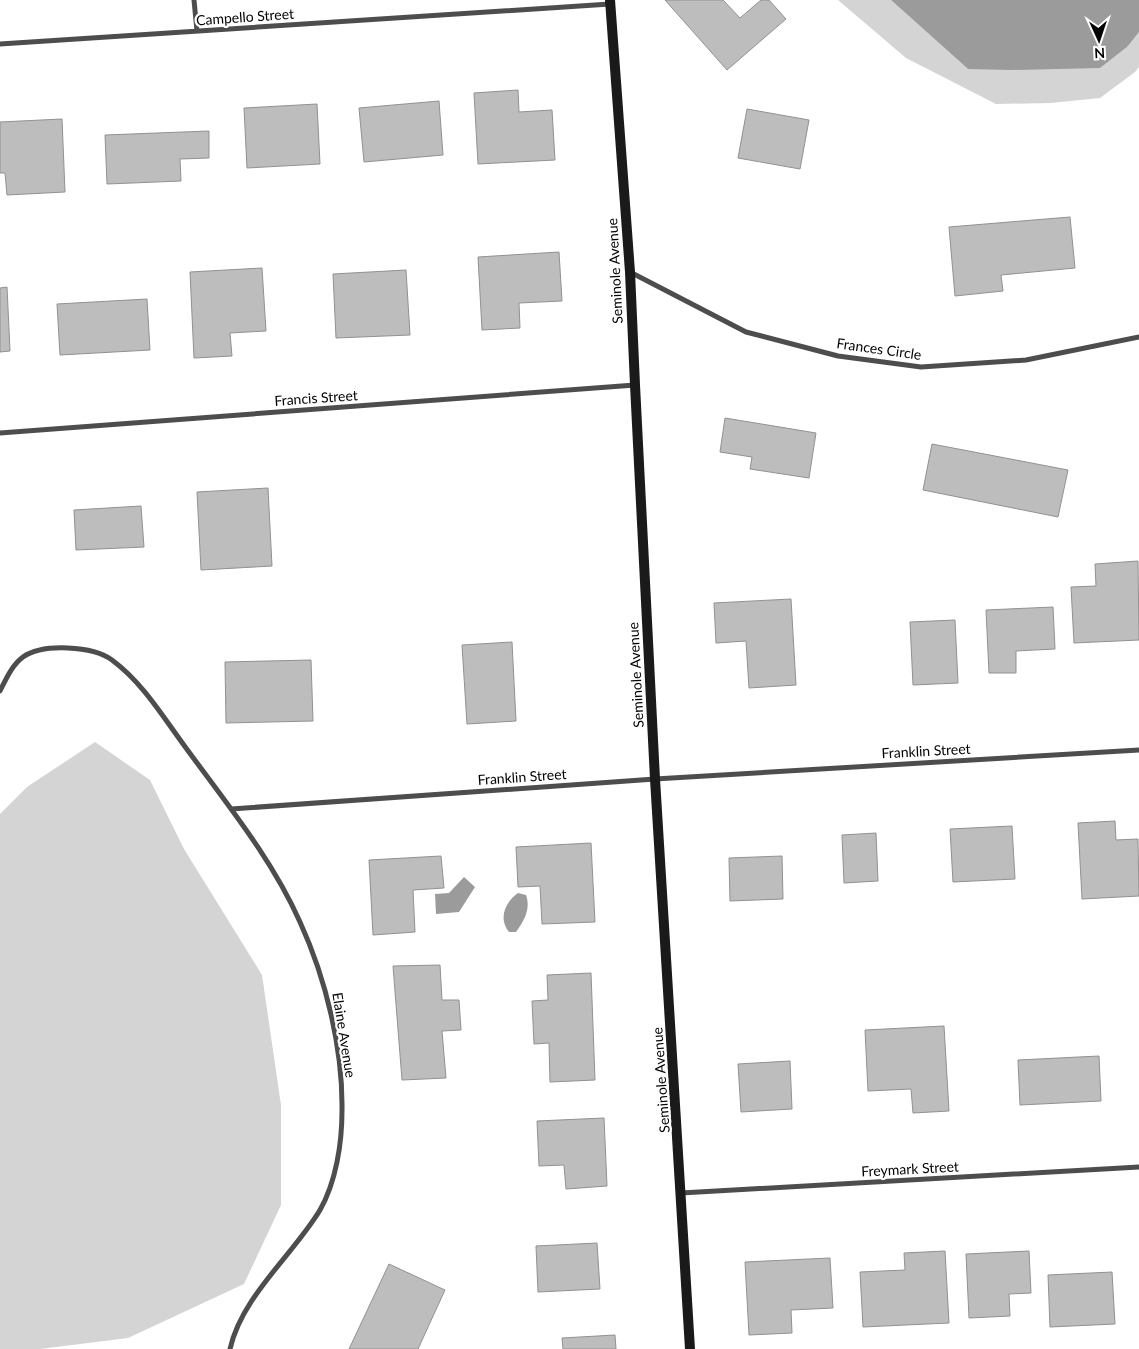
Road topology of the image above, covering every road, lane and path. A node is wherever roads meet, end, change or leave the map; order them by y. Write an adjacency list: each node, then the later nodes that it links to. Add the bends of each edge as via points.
1 (194, 0): 3 (street)
2 (610, 2): 3 (street, Campello Street); 5 (street, Seminole Avenue)
3 (196, 31): 4 (street, Campello Street)
4 (0, 44)
5 (630, 272): 6 (street, Frances Circle, via 746,332 838,356 912,366 1026,360); 7 (street, Seminole Avenue)
6 (1139, 337)
7 (635, 385): 8 (street, Francis Street); 11 (street, Seminole Avenue)
8 (0, 433)
9 (0, 691): 12 (street, via 9,672 24,656 49,648 77,647 110,658 135,679)
10 (1139, 750): 11 (street, Franklin Street)
11 (655, 779): 12 (street, Franklin Street); 14 (street, Seminole Avenue)
12 (231, 808): 15 (street, Elaine Avenue, via 273,870 301,922 326,990 338,1053 342,1112 336,1169 321,1209 254,1300 234,1334)
13 (1139, 1167): 14 (street, Freymark Street)
14 (682, 1193): 16 (street, Seminole Avenue)
15 (230, 1349)
16 (690, 1349)

